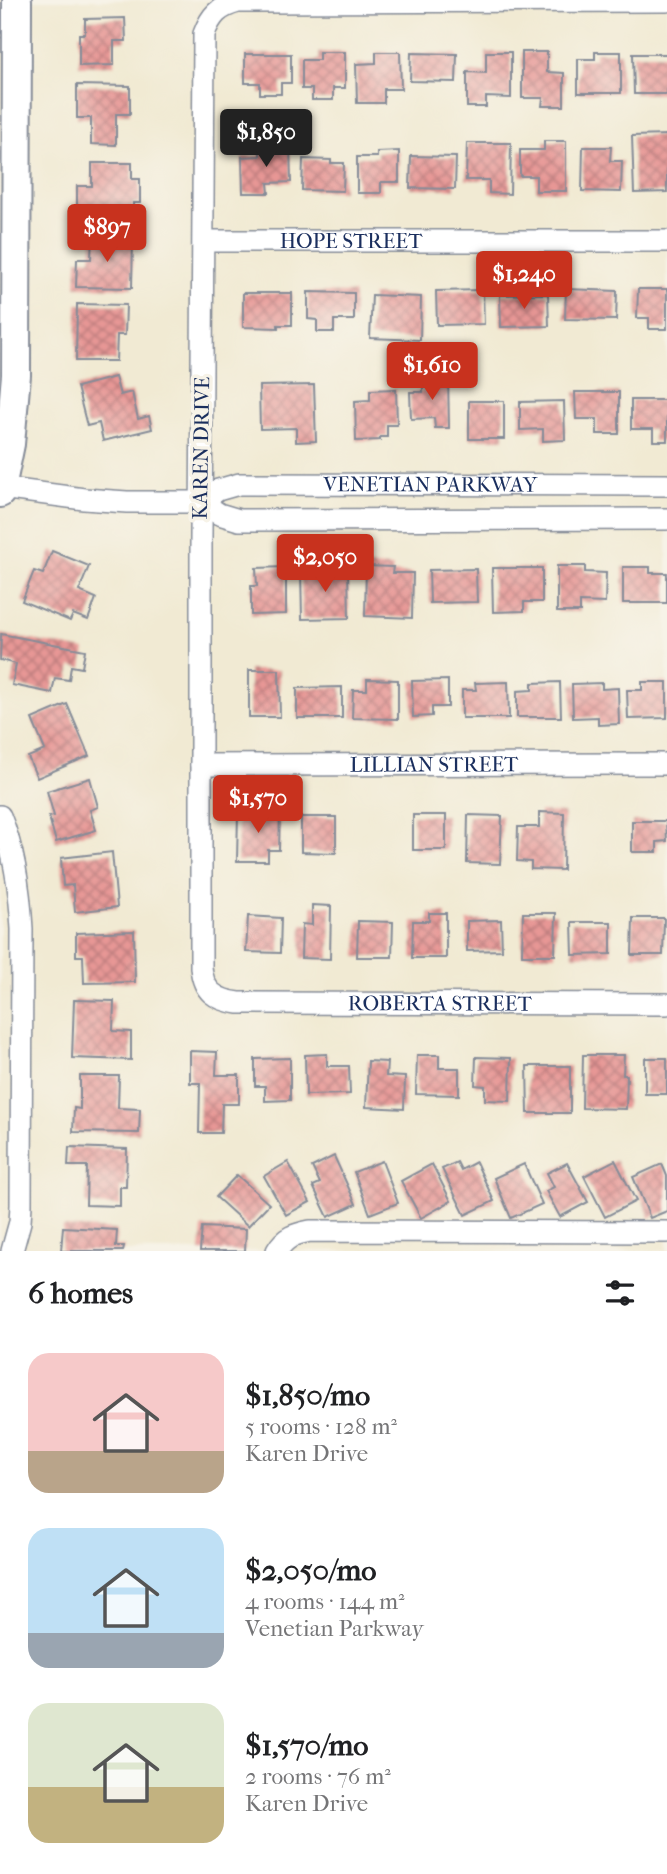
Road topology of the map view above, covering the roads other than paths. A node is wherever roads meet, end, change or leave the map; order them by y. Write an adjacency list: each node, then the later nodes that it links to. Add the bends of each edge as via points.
1 (17, 0): 8 (street, via 16,375)
2 (325, 0): 3 (street); 5 (street, KAREN DRIVE, via 238,2 217,10 209,21 204,34)
3 (667, 1)
4 (667, 240): 5 (street, HOPE STREET)
5 (204, 241): 9 (street, KAREN DRIVE)
6 (540, 485): 7 (street, VENETIAN PARKWAY); 9 (street, VENETIAN PARKWAY, via 239,484 218,490); 10 (street)
7 (667, 485)
8 (1, 491): 9 (street, VENETIAN PARKWAY, via 127,502)
9 (201, 502): 10 (street, VENETIAN PARKWAY, via 239,520); 13 (street, KAREN DRIVE)
10 (539, 519): 11 (street, VENETIAN PARKWAY)
11 (667, 519)
12 (667, 764): 13 (street, LILLIAN STREET)
13 (201, 765): 15 (street, KAREN DRIVE, via 201,967 204,984)
14 (0, 816): 17 (street, via 13,858 22,929)
15 (214, 995): 16 (street, ROBERTA STREET, via 239,1003)
16 (667, 1004)
17 (11, 1025): 19 (street, via 20,1205)
18 (667, 1232): 20 (street, via 310,1231 287,1237)
19 (12, 1251)
20 (277, 1251)

